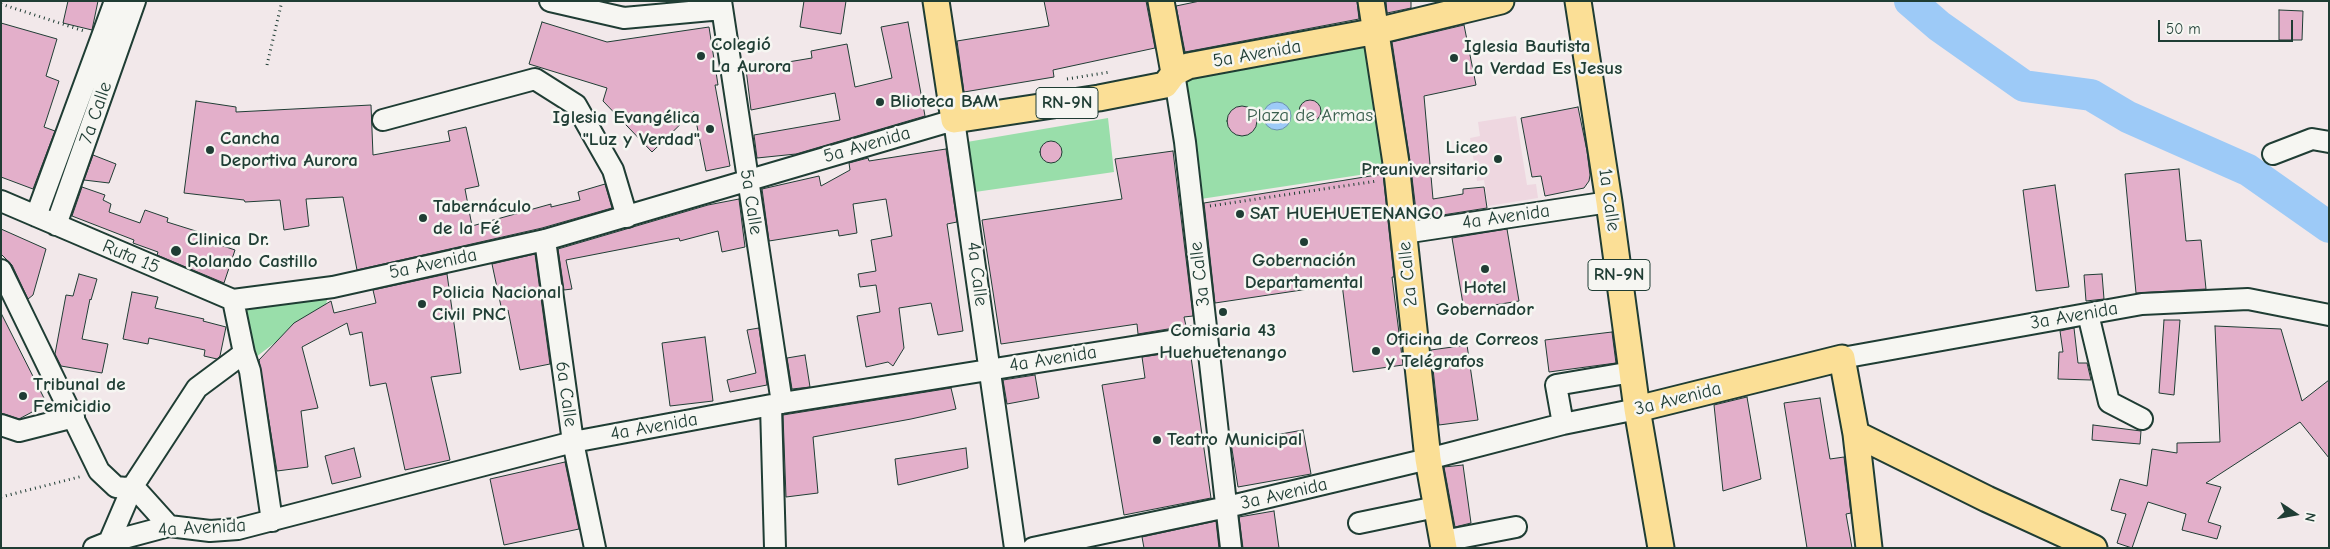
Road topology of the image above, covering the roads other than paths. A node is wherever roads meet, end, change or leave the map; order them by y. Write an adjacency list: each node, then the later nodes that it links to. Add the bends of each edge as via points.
1 (115, 1): 19 (street, 7a Calle)
2 (135, 1): 21 (street, 7a Calle)
3 (550, 1): 9 (street, via 624,18)
4 (936, 1): 13 (main road, 4a Calle)
5 (1161, 1): 11 (main road, 3a Calle)
6 (1372, 1): 10 (main road, 2a Calle)
7 (1501, 1): 10 (main road, 5a Avenida)
8 (1578, 1): 18 (main road, 1a Calle / RN-9N)
9 (721, 5): 16 (street, 5a Calle)
10 (1377, 30): 11 (main road, 5a Avenida / RN-9N, via 1188,66); 22 (main road, 2a Calle)
11 (1174, 73): 13 (main road, 5a Avenida / RN-9N, via 1165,84 1156,86); 28 (street, 3a Calle)
12 (383, 120): 20 (street, via 535,79 576,105 613,170)
13 (954, 120): 16 (street, 5a Avenida); 31 (street, 4a Calle)
14 (2329, 142): 15 (street, via 2312,139)
15 (2273, 154)
16 (747, 180): 20 (street, 5a Avenida); 33 (street, 5a Calle)
17 (1, 201): 19 (street, Ruta 15)
18 (1609, 202): 22 (street, 4a Avenida); 32 (main road, 1a Calle / RN-9N)
19 (36, 216): 21 (street, Ruta 15)
20 (626, 217): 23 (street, 5a Avenida)
21 (56, 225): 25 (street, Ruta 15)
22 (1404, 233): 41 (main road, 2a Calle)
23 (545, 240): 25 (street, 5a Avenida, via 334,287); 40 (street, 6a Calle)
24 (1, 270): 35 (street)
25 (233, 300): 29 (street)
26 (2088, 314): 27 (street, 3a Avenida, via 2142,304 2248,299); 30 (street, 3a Avenida); 36 (street, via 2109,402)
27 (2329, 315)
28 (1207, 335): 31 (street, 4a Avenida); 43 (street, 3a Calle)
29 (244, 353): 42 (street, via 196,388); 45 (street, via 250,371)
30 (1842, 358): 34 (main road, 3a Avenida); 39 (main road)
31 (989, 369): 33 (street, 4a Avenida); 53 (street, 4a Calle)
32 (1632, 372): 34 (main road, 1a Calle / RN-9N); 37 (street, via 1556,385)
33 (777, 404): 40 (street, 4a Avenida); 52 (street, 5a Calle)
34 (1637, 409): 37 (street, 3a Avenida); 56 (main road, 1a Calle / RN-9N)
35 (74, 417): 38 (street, via 19,430); 42 (street, via 100,471 116,486)
36 (2142, 419)
37 (1563, 424): 41 (street, 3a Avenida)
38 (1, 425)
39 (1856, 434): 57 (main road); 58 (main road)
40 (573, 442): 45 (street, 4a Avenida); 51 (street, 6a Calle)
41 (1428, 460): 43 (street, 3a Avenida); 44 (main road, 2a Calle)
42 (133, 486): 47 (street); 49 (street)
43 (1227, 507): 54 (street, 3a Avenida); 55 (street, 3a Calle)
44 (1436, 507): 46 (street); 50 (main road, 2a Calle)
45 (272, 521): 47 (street, 4a Avenida, via 238,530 210,531)
46 (1359, 523)
47 (169, 526): 49 (street, 4a Avenida)
48 (1516, 528): 50 (street)
49 (102, 545)
50 (1443, 545)
51 (595, 548)
52 (775, 548)
53 (1015, 548)
54 (1033, 548)
55 (1231, 548)
56 (1661, 548)
57 (1869, 548)
58 (2094, 548)

